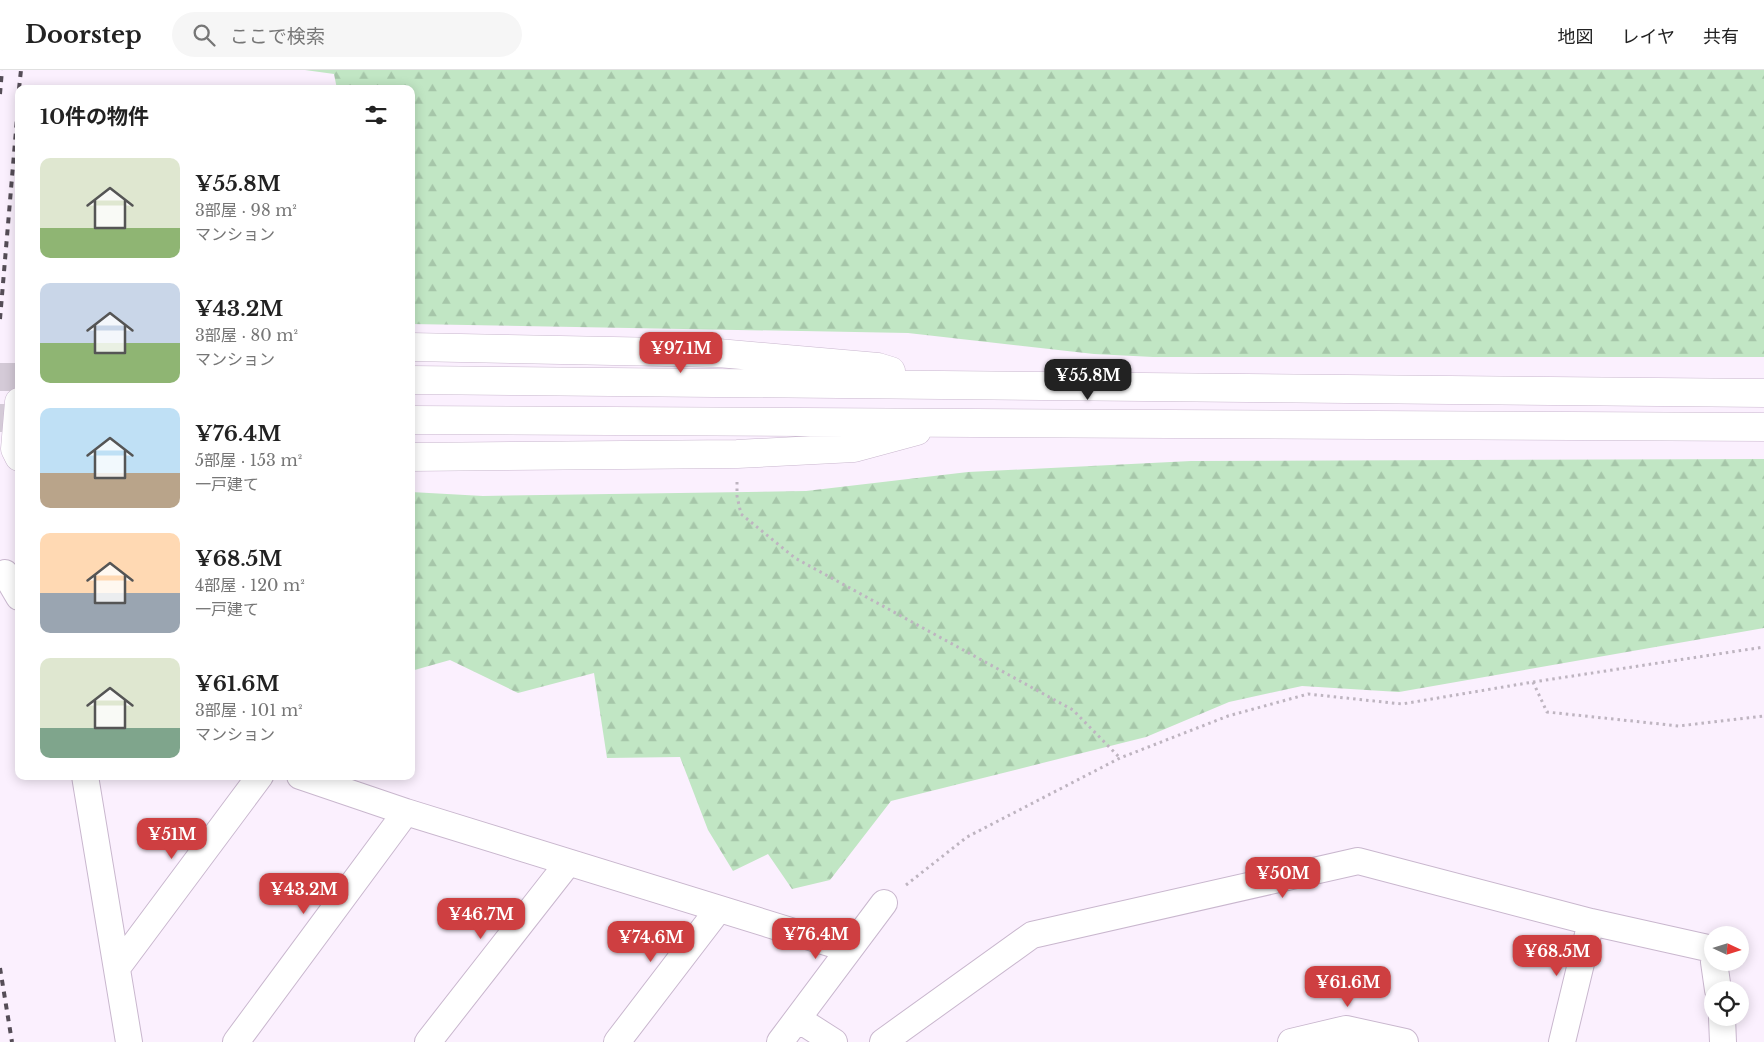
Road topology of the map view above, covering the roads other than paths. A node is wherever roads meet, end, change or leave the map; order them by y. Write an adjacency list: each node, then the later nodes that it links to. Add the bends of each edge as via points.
1 (415, 347): 3 (street, via 718,353 878,368)
2 (415, 380): 3 (street)
3 (953, 386): 4 (street)
4 (1764, 393)
5 (415, 420): 6 (street)
6 (950, 422): 7 (street); 8 (street, via 854,448 737,454)
7 (1764, 427)
8 (415, 457)
9 (5, 574): 10 (street)
10 (15, 590)
11 (86, 780): 21 (street)
12 (257, 780): 21 (street)
13 (312, 780): 14 (street)
14 (406, 812): 15 (street); 25 (street)
15 (568, 863): 17 (street); 26 (street)
16 (884, 903): 20 (street)
17 (718, 910): 20 (street); 27 (street)
18 (1591, 922): 19 (street); 30 (street, via 1358,861 1032,934); 33 (street)
19 (1704, 947)
20 (849, 949): 22 (street)
21 (117, 968): 24 (street)
22 (798, 1019): 28 (street); 29 (street)
23 (1722, 1026): 34 (street)
24 (129, 1042)
25 (236, 1042)
26 (428, 1042)
27 (616, 1042)
28 (780, 1042)
29 (834, 1042)
30 (883, 1042)
31 (1291, 1042): 32 (street, via 1346,1029)
32 (1406, 1042)
33 (1562, 1042)
34 (1723, 1042)

